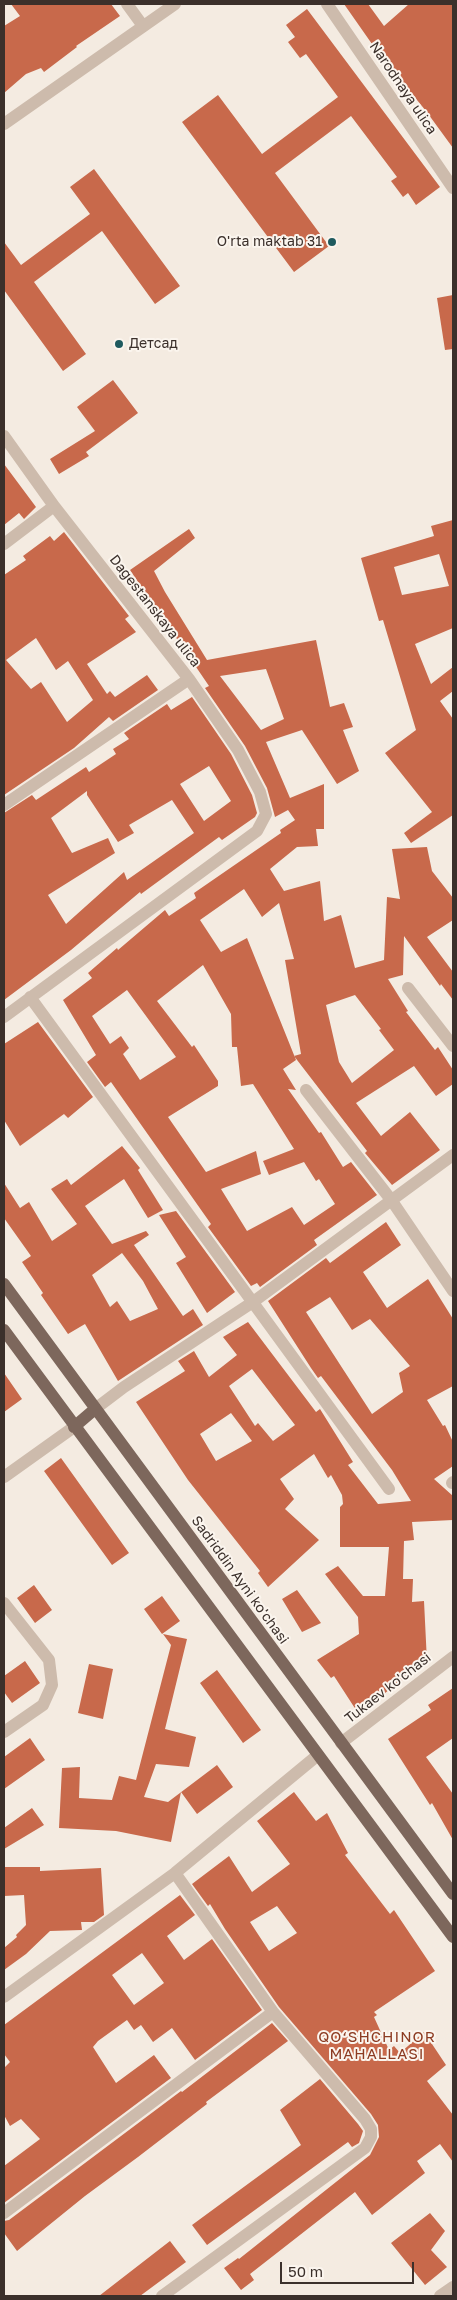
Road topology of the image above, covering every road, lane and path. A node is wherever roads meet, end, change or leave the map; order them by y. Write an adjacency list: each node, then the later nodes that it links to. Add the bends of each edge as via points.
1 (126, 4): 4 (street)
2 (175, 4): 4 (street)
3 (327, 4): 6 (street, Narodnaya ulica)
4 (143, 26): 5 (street)
5 (4, 124)
6 (453, 188)
7 (4, 436): 8 (street, Dagestanskaya ulica)
8 (54, 506): 9 (street); 10 (street, Dagestanskaya ulica)
9 (4, 544)
10 (189, 679): 11 (street); 13 (street, Dagestanskaya ulica, via 238,750 260,792 266,814 257,832)
11 (4, 805)
12 (408, 988): 15 (street)
13 (30, 997): 14 (street); 21 (street)
14 (4, 1017)
15 (453, 1046)
16 (306, 1090): 18 (street)
17 (453, 1155): 18 (street)
18 (392, 1201): 20 (street); 21 (street)
19 (4, 1284): 23 (main road, Sadriddin Ayni ko'chasi)
20 (453, 1291)
21 (254, 1302): 23 (street); 26 (street)
22 (4, 1330): 24 (main road)
23 (95, 1409): 24 (main road); 30 (main road, Sadriddin Ayni ko'chasi)
24 (74, 1427): 25 (street); 31 (main road)
25 (4, 1477)
26 (389, 1490)
27 (4, 1603): 29 (street, via 49,1660 52,1685 43,1705)
28 (453, 1657): 30 (street, Tukaev ko'chasi)
29 (4, 1732)
30 (342, 1743): 33 (main road, Sadriddin Ayni ko'chasi)
31 (318, 1754): 32 (street); 34 (main road)
32 (175, 1873): 35 (street); 36 (street)
33 (453, 1894)
34 (453, 1938)
35 (4, 1997)
36 (273, 2012): 37 (street); 39 (street, via 365,2119 371,2129 371,2137 365,2148)
37 (4, 2214)
38 (453, 2287): 40 (street)
39 (162, 2296)
40 (440, 2296)

